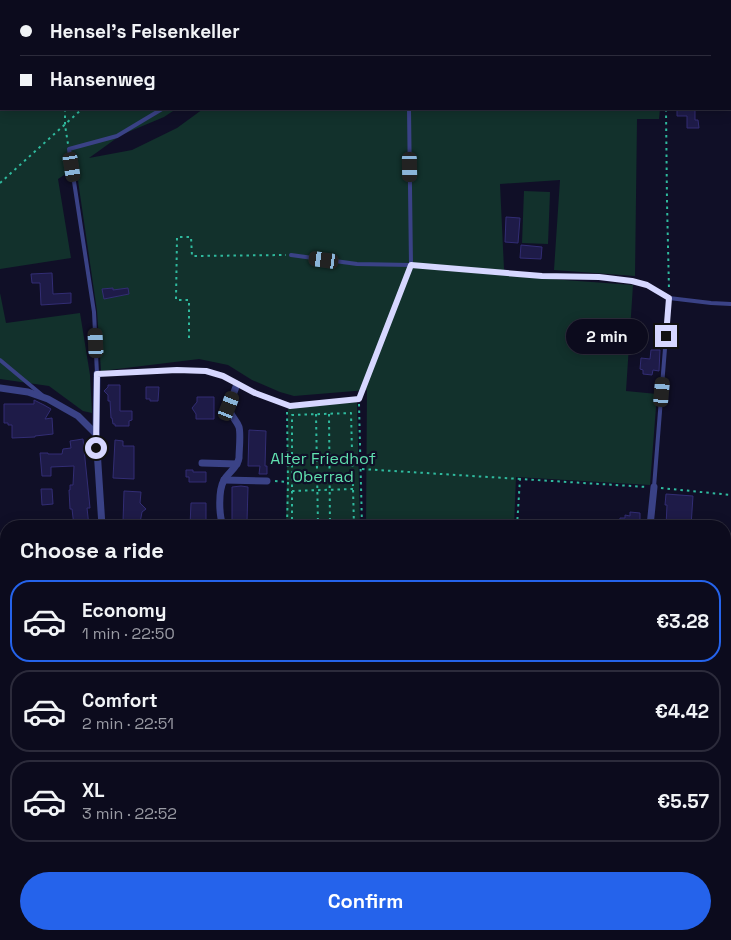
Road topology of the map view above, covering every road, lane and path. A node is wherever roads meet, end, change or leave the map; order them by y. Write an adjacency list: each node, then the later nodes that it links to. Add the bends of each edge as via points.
1 (65, 110): 6 (path)
2 (81, 110): 6 (path)
3 (160, 110): 7 (lane, via 117,136)
4 (409, 110): 10 (lane)
5 (666, 110): 11 (path)
6 (65, 125): 7 (path); 8 (path)
7 (69, 148): 15 (lane, via 94,312)
8 (0, 183)
9 (291, 255): 10 (lane, via 357,264); 13 (path, via 192,256 192,237 177,237 176,300 189,300)
10 (411, 265): 11 (lane, via 632,281 647,285); 18 (lane)
11 (669, 298): 12 (lane); 31 (lane)
12 (731, 304)
13 (189, 338)
14 (0, 360): 19 (lane)
15 (97, 374): 16 (lane, via 194,370 223,376); 23 (street)
16 (237, 384): 20 (lane); 25 (street, via 229,406 239,425)
17 (0, 388): 19 (street, via 28,392)
18 (359, 399): 20 (lane); 26 (path)
19 (48, 400): 23 (street, via 78,416)
20 (286, 406): 30 (path)
21 (316, 414): 22 (path); 33 (path); 35 (path, via 292,415)
22 (329, 414): 32 (path, via 351,413); 34 (path)
23 (96, 434): 37 (street)
24 (202, 463): 25 (street)
25 (237, 464): 28 (street)
26 (362, 469): 27 (path); 44 (path)
27 (520, 479): 31 (path); 45 (path)
28 (224, 480): 29 (street); 38 (street, via 220,489)
29 (267, 481): 30 (path)
30 (288, 482): 39 (path)
31 (654, 487): 36 (path); 46 (street)
32 (353, 489): 34 (path); 43 (path)
33 (317, 490): 34 (path); 35 (path); 41 (path)
34 (330, 490): 42 (path)
35 (292, 491): 40 (path)
36 (731, 495)
37 (102, 520)
38 (221, 520)
39 (287, 520)
40 (292, 520)
41 (318, 520)
42 (330, 520)
43 (354, 520)
44 (362, 520)
45 (517, 520)
46 (651, 520)

